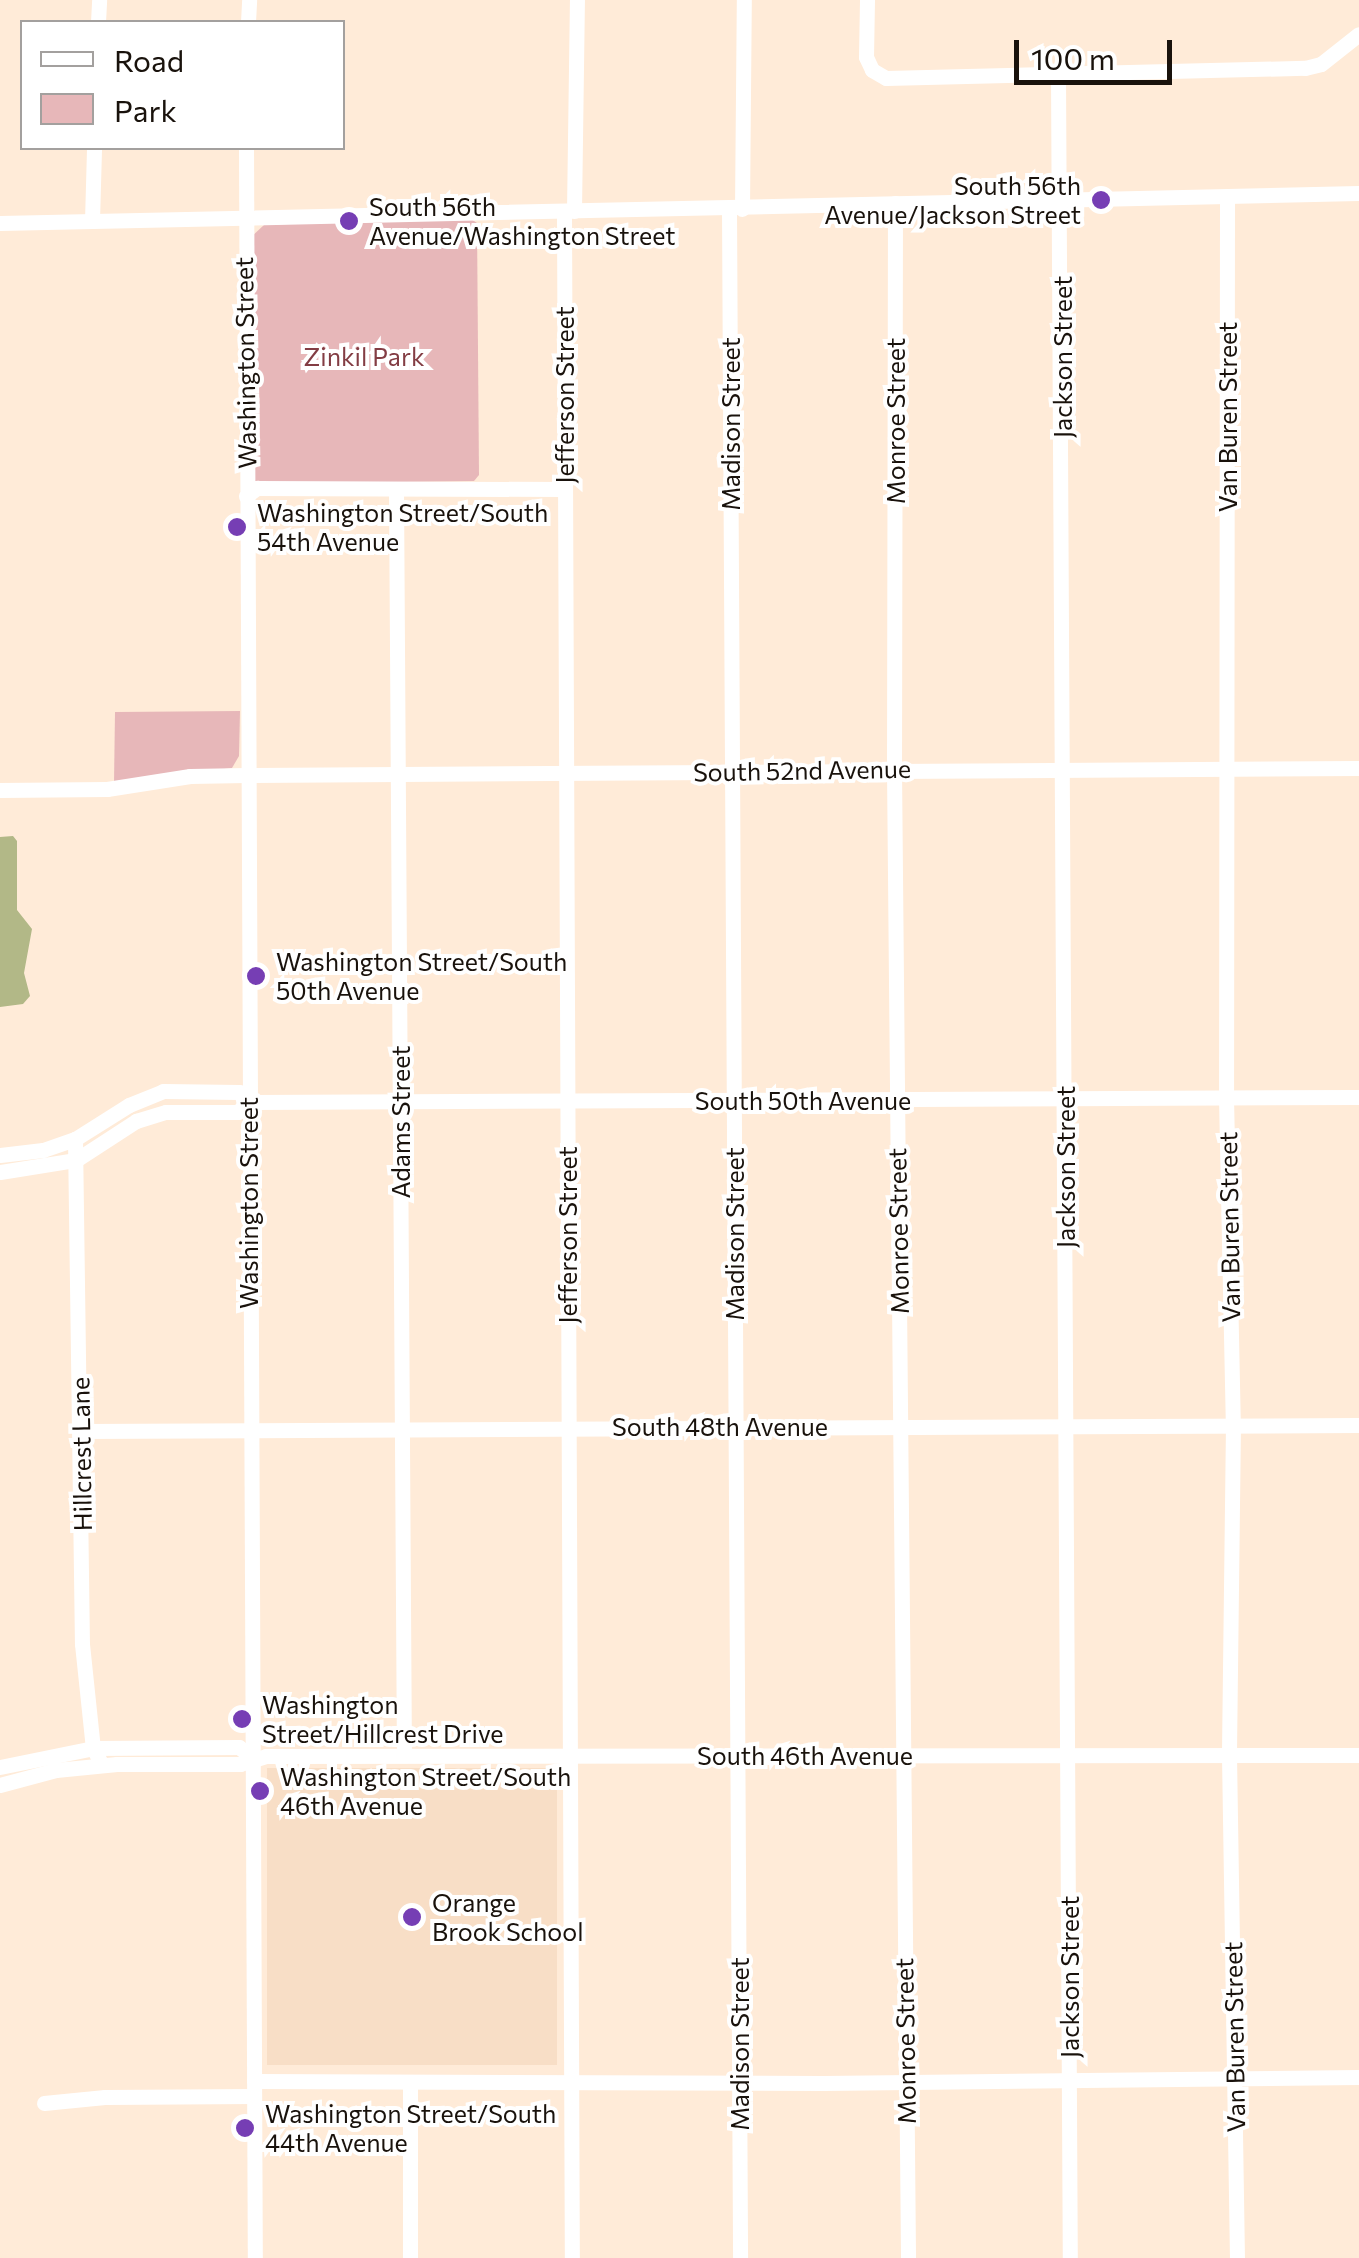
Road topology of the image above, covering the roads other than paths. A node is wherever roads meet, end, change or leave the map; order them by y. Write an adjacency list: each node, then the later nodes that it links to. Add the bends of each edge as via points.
1 (577, 0): 13 (street, Jefferson Street)
2 (744, 0): 12 (street, Madison Street)
3 (867, 0): 5 (street, via 866,57 886,78)
4 (1359, 34): 5 (street, via 1321,64 1305,68)
5 (1058, 75): 10 (street, Jackson Street)
6 (94, 150): 15 (street)
7 (246, 150): 14 (street, Washington Street)
8 (1359, 193): 9 (street)
9 (1227, 197): 10 (street); 21 (street, Van Buren Street)
10 (1062, 198): 11 (street); 20 (street, Jackson Street)
11 (895, 204): 12 (street); 23 (street, Monroe Street)
12 (736, 209): 13 (street); 24 (street, Madison Street)
13 (569, 211): 14 (street); 18 (street, Jefferson Street)
14 (244, 219): 15 (street); 19 (street, Washington Street)
15 (92, 221): 16 (street)
16 (0, 223)
17 (396, 489): 18 (street); 19 (street, via 257,488); 27 (street, Adams Street)
18 (564, 490): 25 (street, Jefferson Street)
19 (246, 496): 26 (street, Washington Street)
20 (1064, 767): 21 (street, South 52nd Avenue); 23 (street, South 52nd Avenue); 31 (street, Jackson Street)
21 (1228, 768): 22 (street, South 52nd Avenue); 30 (street, Van Buren Street)
22 (1359, 768)
23 (894, 769): 24 (street, South 52nd Avenue); 33 (street, Monroe Street)
24 (732, 771): 25 (street, South 52nd Avenue); 32 (street, Madison Street)
25 (566, 773): 27 (street, South 52nd Avenue); 34 (street, Jefferson Street)
26 (246, 774): 27 (street, South 52nd Avenue); 28 (street, South 52nd Avenue, via 107,789); 35 (street, Washington Street)
27 (398, 775): 36 (street, Adams Street)
28 (0, 790)
29 (1359, 1097): 30 (street, South 50th Avenue)
30 (1226, 1098): 31 (street, South 50th Avenue); 41 (street, Van Buren Street)
31 (1065, 1099): 33 (street, South 50th Avenue); 42 (street, Jackson Street)
32 (734, 1100): 33 (street, South 50th Avenue); 34 (street, South 50th Avenue); 45 (street, Madison Street)
33 (897, 1100): 46 (street, Monroe Street)
34 (567, 1101): 36 (street, South 50th Avenue); 44 (street, Jefferson Street)
35 (247, 1102): 36 (street, South 50th Avenue); 37 (street, via 239,1092 163,1092); 39 (street, via 238,1112 166,1112 136,1121); 48 (street, Washington Street)
36 (400, 1102): 47 (street, Adams Street)
37 (75, 1139): 38 (street); 39 (street, Hillcrest Lane)
38 (0, 1155)
39 (76, 1160): 40 (street); 49 (street, Hillcrest Lane)
40 (0, 1172)
41 (1233, 1424): 42 (street, South 48th Avenue); 43 (street, South 48th Avenue); 56 (street, Van Buren Street)
42 (1066, 1425): 46 (street, South 48th Avenue); 55 (street, Jackson Street)
43 (1359, 1425)
44 (568, 1426): 45 (street, South 48th Avenue); 47 (street, South 48th Avenue); 52 (street, Jefferson Street)
45 (735, 1426): 46 (street, South 48th Avenue); 53 (street, Madison Street)
46 (900, 1426): 54 (street, Monroe Street)
47 (402, 1427): 48 (street, South 48th Avenue); 51 (street, Adams Street)
48 (250, 1428): 49 (street, South 48th Avenue); 58 (street, Washington Street)
49 (82, 1431): 50 (street, Hillcrest Lane, via 82,1644)
50 (93, 1748): 58 (street, South 46th Avenue, via 239,1747); 59 (street, Hillcrest Lane); 60 (street, South 46th Avenue)
51 (404, 1755): 52 (street, South 46th Avenue); 58 (street, South 46th Avenue)
52 (568, 1755): 53 (street, South 46th Avenue); 67 (street, Jefferson Street)
53 (737, 1755): 54 (street, South 46th Avenue); 68 (street, Madison Street)
54 (903, 1755): 55 (street, South 46th Avenue); 65 (street, Monroe Street)
55 (1068, 1755): 56 (street, South 46th Avenue); 64 (street, Jackson Street)
56 (1229, 1755): 57 (street, South 46th Avenue); 63 (street, Van Buren Street)
57 (1359, 1756)
58 (251, 1757): 59 (street, South 46th Avenue, via 240,1764); 69 (street, Washington Street)
59 (102, 1765): 61 (street, South 46th Avenue)
60 (0, 1768)
61 (0, 1785)
62 (1359, 2077): 63 (street)
63 (1236, 2078): 64 (street); 77 (street, Van Buren Street)
64 (1069, 2081): 65 (street); 76 (street, Jackson Street)
65 (906, 2083): 68 (street); 75 (street, Monroe Street)
66 (410, 2084): 67 (street); 69 (street); 72 (street)
67 (568, 2084): 68 (street); 73 (street, Jefferson Street)
68 (739, 2084): 74 (street, Madison Street)
69 (254, 2088): 70 (street); 71 (street, Washington Street)
70 (44, 2104)
71 (255, 2258)
72 (410, 2258)
73 (572, 2258)
74 (740, 2258)
75 (908, 2258)
76 (1070, 2258)
77 (1237, 2258)

